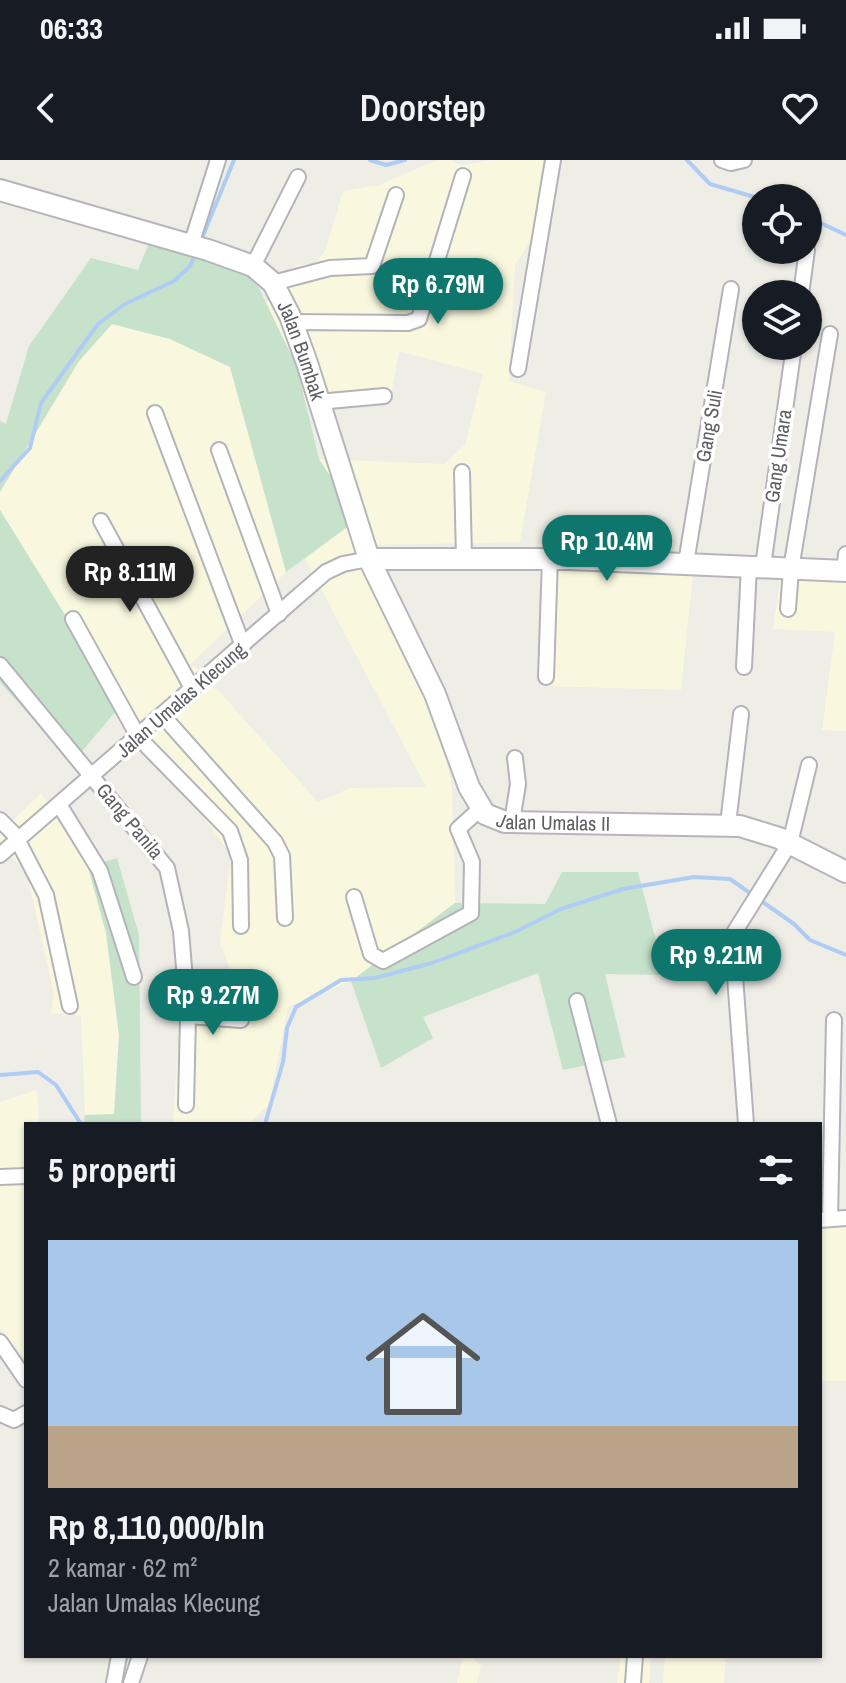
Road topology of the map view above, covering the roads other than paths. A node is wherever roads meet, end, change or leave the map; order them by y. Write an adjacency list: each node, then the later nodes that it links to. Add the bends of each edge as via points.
1 (218, 160): 9 (street)
2 (553, 160): 16 (street)
3 (722, 160): 4 (street)
4 (744, 160)
5 (463, 176): 13 (street, via 419,319)
6 (298, 177): 10 (street)
7 (0, 190): 9 (street, Jalan Bumbak)
8 (396, 195): 11 (street, via 372,266 330,268)
9 (191, 245): 10 (street, Jalan Bumbak)
10 (253, 266): 11 (street, Jalan Bumbak)
11 (273, 283): 13 (street, Jalan Bumbak)
12 (731, 289): 26 (street, Gang Suli)
13 (293, 322): 18 (street, Jalan Bumbak)
14 (830, 334): 29 (street)
15 (792, 360): 28 (street, Gang Umara)
16 (518, 369)
17 (384, 396): 18 (street)
18 (318, 402): 25 (street, Jalan Bumbak)
19 (155, 413): 33 (street)
20 (219, 450): 31 (street)
21 (462, 472): 23 (street)
22 (101, 521): 37 (street)
23 (464, 558): 24 (street); 25 (street)
24 (550, 558): 26 (street); 36 (street)
25 (369, 559): 31 (street, Jalan Umalas Klecung, via 326,572); 45 (street, Jalan Umalas II, via 435,694)
26 (686, 563): 28 (street)
27 (845, 565): 29 (street)
28 (756, 566): 29 (street); 35 (street, Gang Umara)
29 (791, 569): 30 (street)
30 (788, 609)
31 (279, 614): 33 (street, Jalan Umalas Klecung)
32 (73, 619): 40 (street)
33 (243, 646): 37 (street, Jalan Umalas Klecung)
34 (0, 665): 43 (street, Gang Panila)
35 (744, 667)
36 (546, 677)
37 (193, 690): 39 (street, Jalan Umalas Klecung)
38 (741, 714): 48 (street)
39 (163, 716): 40 (street, Jalan Umalas Klecung); 54 (street, via 275,842 282,856)
40 (139, 738): 43 (street, Jalan Umalas Klecung); 55 (street, via 230,831 240,860)
41 (515, 758): 47 (street, via 518,784)
42 (809, 765): 50 (street)
43 (93, 776): 44 (street, Jalan Umalas Klecung); 59 (street, Gang Panila, via 167,868 181,931)
44 (60, 806): 49 (street, Jalan Umalas Klecung); 56 (street, via 100,871)
45 (480, 809): 47 (street, Jalan Umalas II); 53 (street, via 458,829 472,862 471,913 383,961 371,954)
46 (0, 820): 49 (street)
47 (512, 822): 48 (street, Jalan Umalas II)
48 (728, 824): 50 (street, Jalan Umalas II)
49 (18, 840): 51 (street, Jalan Umalas Klecung); 58 (street, via 46,895)
50 (790, 843): 52 (street, Jalan Umalas II); 64 (street, via 735,930 731,945)
51 (0, 855)
52 (846, 872)
53 (354, 897)
54 (285, 918)
55 (241, 926)
56 (134, 977)
57 (577, 1001): 63 (street)
58 (70, 1006)
59 (188, 1016): 60 (street); 62 (street, Gang Panila)
60 (241, 1020)
61 (834, 1020): 68 (street)
62 (186, 1105)
63 (608, 1122)
64 (746, 1122)
65 (24, 1176): 66 (street)
66 (0, 1177)
67 (846, 1218): 68 (street)
68 (825, 1220)
69 (0, 1342): 70 (street)
70 (24, 1377)
71 (0, 1414): 72 (street, via 14,1420)
72 (24, 1414)
73 (119, 1658): 76 (street)
74 (139, 1658): 77 (street)
75 (635, 1658): 78 (street)
76 (114, 1683)
77 (131, 1683)
78 (633, 1683)

